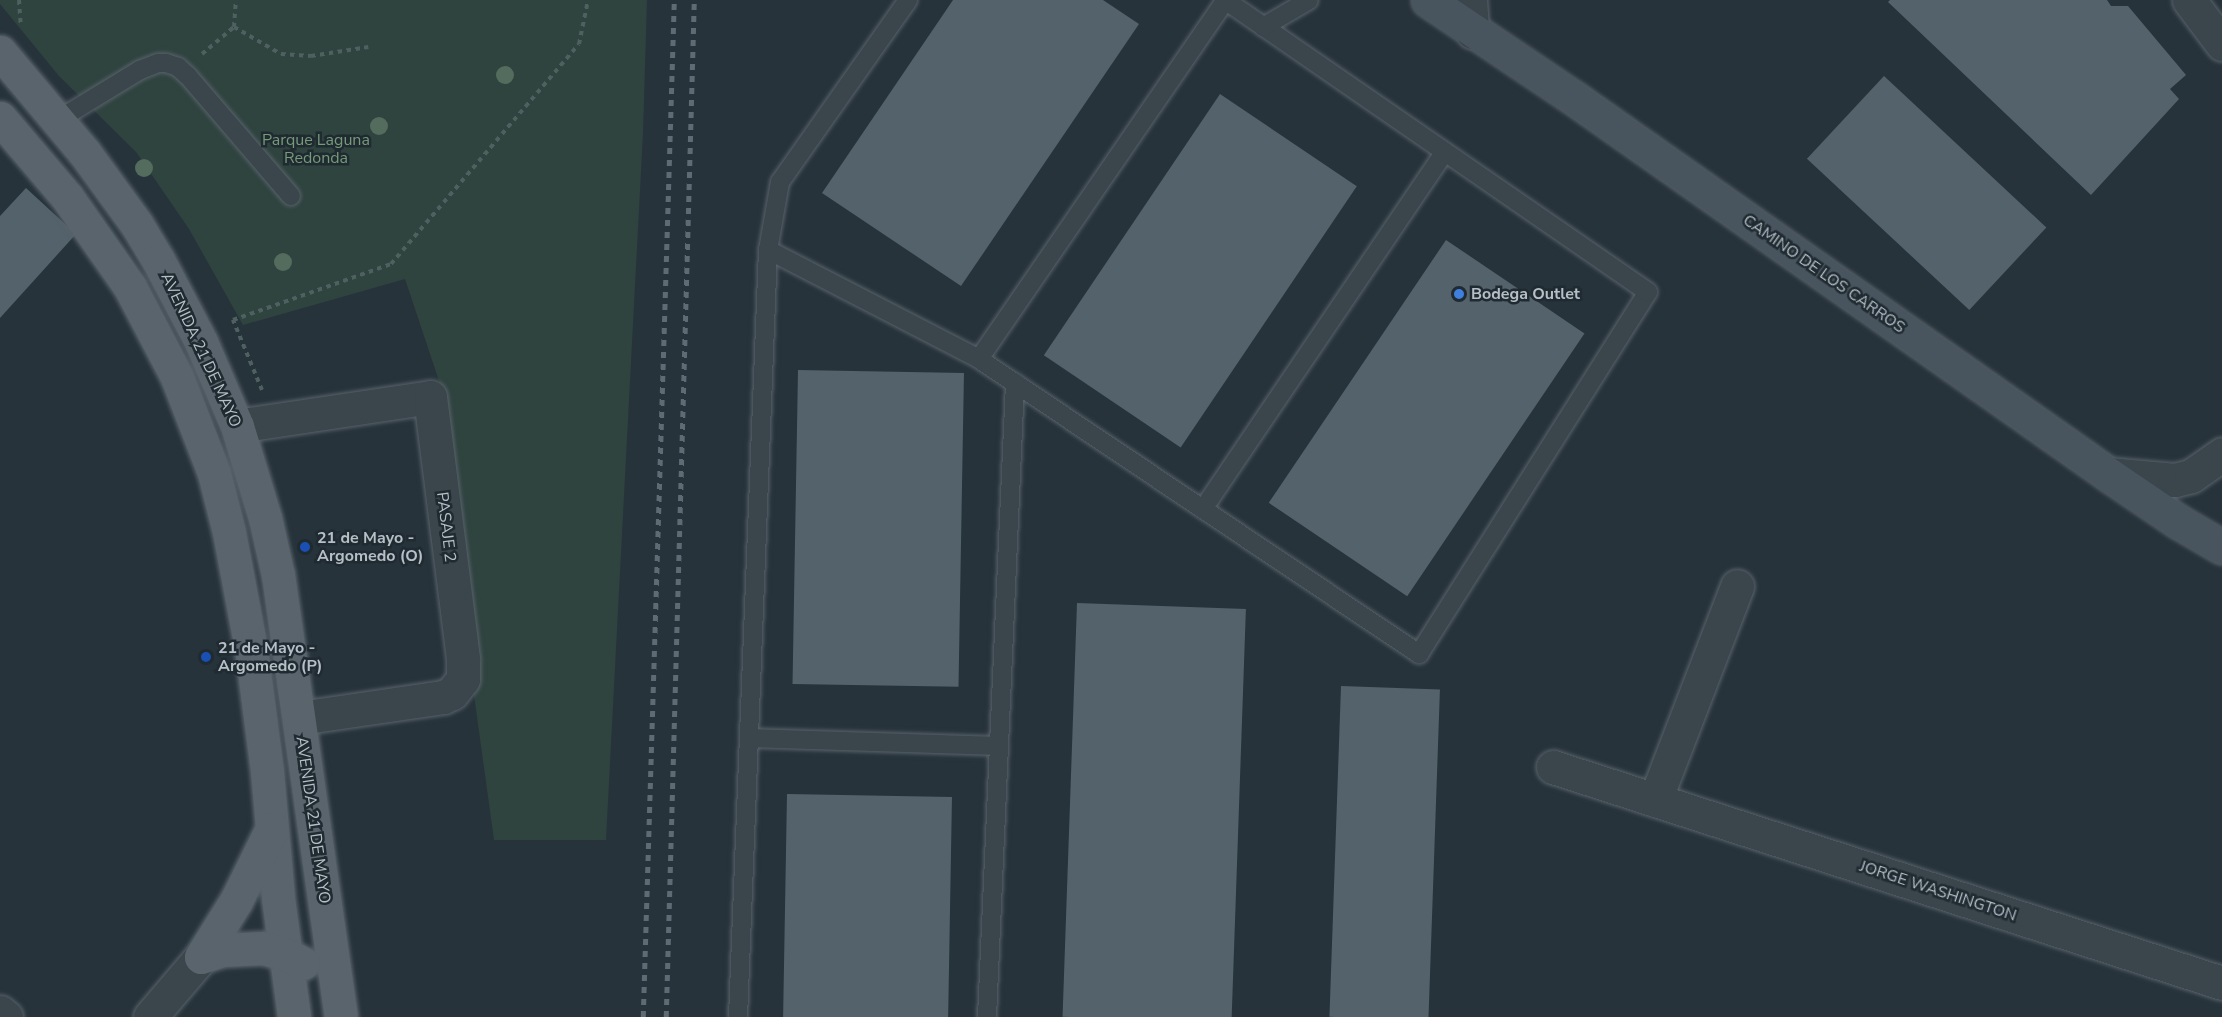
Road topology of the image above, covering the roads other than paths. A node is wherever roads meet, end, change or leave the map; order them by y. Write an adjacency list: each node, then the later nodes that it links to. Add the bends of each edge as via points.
1 (908, 0): 14 (lane, via 780,182)
2 (1225, 0): 7 (lane); 15 (lane)
3 (1309, 0): 7 (lane)
4 (1428, 0): 6 (main road, CAMINO DE LOS CARROS)
5 (2189, 0): 8 (street)
6 (1471, 16): 19 (main road, CAMINO DE LOS CARROS, via 1574,98)
7 (1263, 27): 12 (lane)
8 (2222, 44)
9 (0, 52): 11 (main road, AVENIDA 21 DE MAYO)
10 (0, 118): 28 (main road, AVENIDA 21 DE MAYO, via 67,197 130,287 195,418 214,473 251,648)
11 (58, 120): 13 (lane, via 149,66 166,63 182,71); 17 (main road, AVENIDA 21 DE MAYO, via 113,190 158,260 201,342)
12 (1445, 152): 20 (lane); 20 (lane, via 1648,292 1419,654)
13 (291, 196)
14 (768, 250): 15 (lane); 24 (lane)
15 (979, 359): 16 (lane)
16 (1015, 383): 20 (lane); 25 (lane)
17 (237, 426): 23 (main road, AVENIDA 21 DE MAYO, via 278,574); 23 (street, PASAJE 2, via 430,397 464,669 459,687 443,697)
18 (2222, 454): 19 (street, via 2191,476 2175,480)
19 (2108, 474): 21 (main road, CAMINO DE LOS CARROS)
20 (1203, 509)
21 (2222, 547)
22 (1737, 586): 27 (street)
23 (299, 718): 32 (main road, AVENIDA 21 DE MAYO)
24 (749, 738): 25 (lane); 37 (lane)
25 (999, 746): 38 (lane)
26 (1553, 767): 27 (street, JORGE WASHINGTON)
27 (1655, 800): 31 (street, JORGE WASHINGTON)
28 (272, 828): 29 (main road, AVENIDA 21 DE MAYO); 30 (main road, via 236,901)
29 (285, 954): 30 (main road, via 247,948); 32 (main road, via 311,970); 36 (main road, AVENIDA 21 DE MAYO)
30 (201, 957): 35 (street)
31 (2222, 983)
32 (340, 1009)
33 (0, 1012): 34 (street)
34 (6, 1017)
35 (150, 1017)
36 (294, 1017)
37 (738, 1017)
38 (987, 1017)

